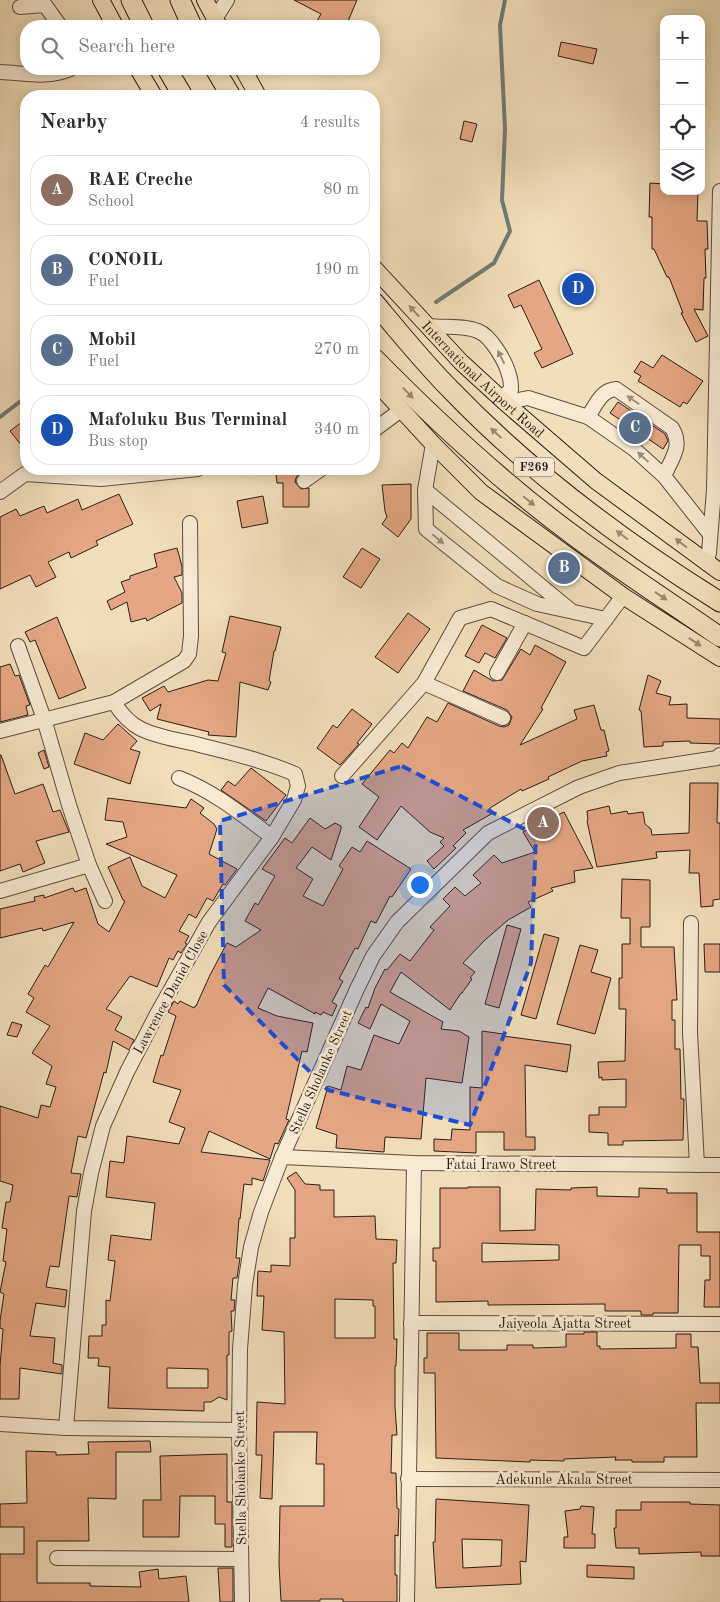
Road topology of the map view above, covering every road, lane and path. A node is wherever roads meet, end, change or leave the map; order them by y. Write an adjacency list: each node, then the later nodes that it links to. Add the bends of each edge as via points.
1 (102, 0): 8 (main road)
2 (131, 0): 9 (highway)
3 (180, 0): 10 (highway)
4 (205, 0): 11 (main road)
5 (227, 0): 12 (street)
6 (20, 7): 7 (street, via 45,5)
7 (56, 20)
8 (112, 20)
9 (141, 20)
10 (189, 20)
11 (215, 20)
12 (218, 20)
13 (0, 72): 14 (street)
14 (20, 73)
15 (142, 75): 19 (main road)
16 (170, 75): 20 (highway)
17 (218, 75): 21 (highway)
18 (246, 75): 22 (main road)
19 (150, 90)
20 (178, 90)
21 (227, 90)
22 (255, 90)
23 (720, 191): 40 (street)
24 (380, 274): 26 (main road, International Airport Road, one-way to 24)
25 (380, 309): 48 (highway, International Airport Road / F269, one-way to 25, via 654,559 551,482 452,391)
26 (428, 326): 29 (main road, International Airport Road); 29 (street, one-way to 26, via 511,390 510,375 498,350 480,332)
27 (380, 364): 52 (highway, F269, one-way to 52, via 429,413 529,501)
28 (380, 387): 30 (main road)
29 (505, 402): 31 (street, via 528,398); 45 (main road, International Airport Road, one-way to 29, via 596,481)
30 (401, 410): 32 (street); 33 (main road)
31 (588, 417): 38 (street, one-way to 31, via 634,449); 38 (street, one-way to 31, via 678,446 672,428 616,389 602,395)
32 (380, 426)
33 (433, 444): 41 (street); 47 (main road, via 481,492)
34 (22, 475): 42 (street)
35 (64, 475): 36 (street, via 101,479)
36 (140, 475)
37 (312, 475): 39 (street)
38 (664, 476): 44 (street)
39 (304, 481)
40 (717, 486): 44 (street)
41 (425, 490): 49 (street); 49 (street, one-way to 49, via 426,529 498,586 537,604)
42 (0, 492)
43 (190, 523): 57 (street, via 189,654 184,661)
44 (709, 533): 45 (street)
45 (706, 563): 46 (main road, International Airport Road)
46 (720, 572)
47 (623, 596): 50 (street); 54 (main road, one-way to 54)
48 (720, 602)
49 (572, 612): 50 (street)
50 (606, 619): 51 (street, via 584,648)
51 (524, 622): 55 (street); 56 (street, via 491,609 460,618)
52 (720, 637)
53 (18, 646): 59 (street)
54 (720, 658)
55 (497, 673)
56 (424, 684): 58 (street); 62 (street)
57 (114, 702): 59 (street); 64 (street, Lawrence Daniel Close, via 120,712 139,728 243,756 295,774 298,786 294,800)
58 (503, 718)
59 (44, 719): 60 (street); 65 (street)
60 (0, 731)
61 (720, 755): 69 (street, Stella Sholanke Street, via 619,773 578,787 488,833 397,922 373,956)
62 (342, 776)
63 (179, 778): 64 (street, via 215,796)
64 (272, 837): 76 (street, Lawrence Daniel Close, via 209,922 156,1014 103,1126 84,1212)
65 (89, 865): 66 (street); 67 (street)
66 (0, 891)
67 (105, 901)
68 (691, 923): 71 (street, via 690,1032)
69 (282, 1157): 70 (street, Fatai Irawo Street); 77 (street, Stella Sholanke Street, via 251,1247 245,1285)
70 (414, 1163): 71 (street, Fatai Irawo Street); 73 (street)
71 (696, 1165): 72 (street, Fatai Irawo Street)
72 (720, 1165)
73 (411, 1323): 74 (street, Jaiyeola Ajatta Street); 78 (street)
74 (720, 1324)
75 (0, 1424): 76 (street)
76 (66, 1428): 77 (street)
77 (239, 1430): 81 (street, Stella Sholanke Street)
78 (408, 1479): 79 (street, Adekunle Akala Street); 83 (street)
79 (720, 1480)
80 (57, 1558): 81 (street)
81 (241, 1559): 82 (street, Stella Sholanke Street)
82 (242, 1602)
83 (406, 1602)

